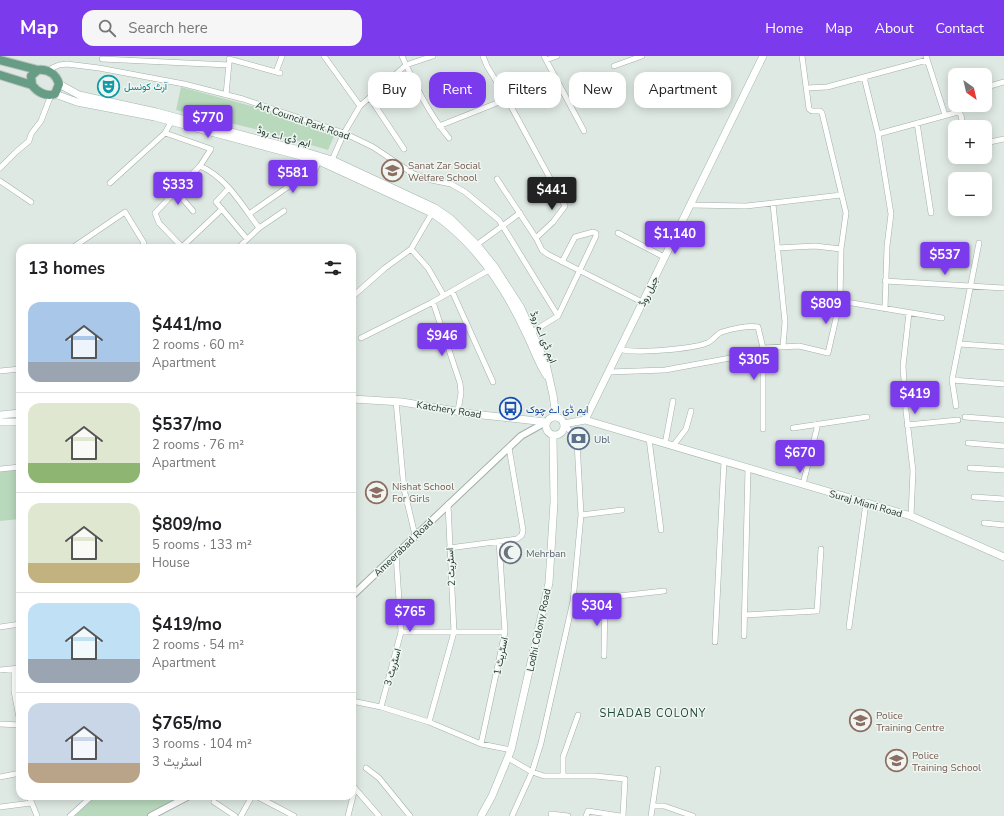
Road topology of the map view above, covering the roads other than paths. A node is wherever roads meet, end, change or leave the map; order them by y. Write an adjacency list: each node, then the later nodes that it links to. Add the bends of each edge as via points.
1 (282, 56): 15 (street, via 278,72)
2 (324, 56): 35 (street)
3 (402, 56): 17 (street)
4 (433, 56): 17 (street)
5 (483, 56): 25 (street)
6 (557, 56): 12 (street)
7 (642, 56): 11 (street)
8 (763, 56): 65 (main road, جیل روڈ)
9 (802, 56): 30 (street)
10 (103, 57): 15 (street); 19 (street)
11 (634, 57): 18 (street)
12 (545, 58): 43 (street)
13 (926, 58): 26 (street); 38 (street)
14 (0, 60): 24 (main road)
15 (229, 60): 31 (street)
16 (0, 65): 24 (main road)
17 (406, 66): 22 (street); 42 (street)
18 (614, 66)
19 (99, 68): 21 (street, Art Council Park Road, via 59,65 52,68); 31 (street, Art Council Park Road)
20 (0, 70): 24 (main road)
21 (51, 72): 24 (main road); 28 (main road)
22 (399, 72)
23 (0, 75): 24 (main road)
24 (34, 77): 32 (main road, via 40,93)
25 (494, 78)
26 (864, 78): 30 (street, via 827,87); 46 (street)
27 (1004, 82): 29 (street)
28 (59, 84): 32 (main road); 51 (main road, ایم ڈی اے روڈ, via 79,95 156,112)
29 (992, 85)
30 (807, 88): 62 (street, via 810,110 820,111 822,114)
31 (226, 94): 45 (street, Art Council Park Road)
32 (53, 95): 40 (main road, ایم ڈی اے روڈ); 55 (street, via 29,141)
33 (368, 100): 35 (street)
34 (494, 104): 42 (street)
35 (360, 106): 45 (street)
36 (377, 108): 50 (street)
37 (512, 108): 76 (street, via 565,206)
38 (945, 115): 39 (street, via 960,113); 41 (street)
39 (962, 120)
40 (171, 122): 44 (street); 51 (main road, ایم ڈی اے روڈ)
41 (917, 123): 46 (street); 70 (street)
42 (439, 126): 47 (street)
43 (584, 131)
44 (165, 133): 54 (street, via 211,149); 59 (street)
45 (344, 133): 52 (street); 73 (street, Art Council Park Road, via 373,147 412,173 451,184 465,192 494,214)
46 (878, 134): 92 (street, via 891,214)
47 (449, 138)
48 (1004, 139): 49 (street)
49 (992, 142)
50 (404, 149)
51 (298, 152): 52 (main road, ایم ڈی اے روڈ); 53 (main road, ایم ڈی اے روڈ)
52 (332, 160): 58 (main road, ایم ڈی اے روڈ)
53 (319, 161): 58 (main road, ایم ڈی اے روڈ); 71 (street, via 314,172 306,170 302,177)
54 (200, 166): 60 (street); 61 (street)
55 (0, 168)
56 (497, 179): 69 (street)
57 (0, 181): 63 (street)
58 (370, 181): 72 (main road, ایم ڈی اے روڈ); 84 (main road, ایم ڈی اے روڈ, via 435,208 451,219)
59 (110, 183)
60 (229, 188): 66 (street, via 216,202); 71 (street)
61 (176, 191): 67 (street); 81 (street, via 155,214)
62 (841, 195): 64 (street); 87 (street, via 846,213)
63 (31, 202)
64 (773, 204): 65 (street); 85 (street)
65 (690, 205): 88 (main road, جیل روڈ)
66 (222, 209): 77 (street); 82 (street)
67 (193, 210)
68 (284, 211): 74 (street)
69 (520, 213): 73 (street); 76 (street)
70 (931, 213)
71 (249, 214): 74 (street)
72 (432, 214): 84 (main road, ایم ڈی اے روڈ); 86 (street)
73 (502, 225): 84 (street); 103 (street, Art Council Park Road)
74 (259, 228): 77 (street)
75 (618, 233): 88 (street)
76 (536, 238): 89 (street, via 542,250)
77 (247, 239): 83 (street)
78 (979, 243): 93 (street)
79 (78, 244): 80 (street, via 125,212)
80 (143, 244)
81 (180, 244)
82 (186, 244)
83 (243, 244)
84 (475, 247): 90 (main road, ایم ڈی اے روڈ); 105 (main road, ایم ڈی اے روڈ, via 498,272 521,308)
85 (777, 248): 87 (street, via 815,246); 108 (street, via 785,322)
86 (411, 249): 96 (street); 97 (street, via 428,268)
87 (842, 249): 100 (street)
88 (664, 257): 99 (main road, جیل روڈ)
89 (562, 262): 91 (street); 91 (street, via 575,237 593,232 596,236)
90 (489, 270): 95 (street); 115 (main road, ایم ڈی اے روڈ, via 514,310 540,367)
91 (580, 270): 99 (street); 103 (street)
92 (885, 281): 93 (street); 101 (street)
93 (970, 286): 94 (street); 107 (street)
94 (1004, 288)
95 (452, 291): 97 (street); 117 (street)
96 (356, 293)
97 (444, 296): 98 (street)
98 (433, 302): 106 (street); 123 (street, via 460,383)
99 (642, 302): 110 (main road, جیل روڈ)
100 (840, 302): 101 (street); 108 (street, via 828,353 799,346)
101 (885, 310): 102 (street)
102 (909, 313): 104 (street); 138 (street, via 903,366)
103 (558, 316): 105 (street)
104 (942, 318)
105 (532, 332): 115 (main road, ایم ڈی اے روڈ, via 546,364)
106 (361, 338)
107 (960, 344): 109 (street); 116 (street)
108 (783, 346): 111 (street)
109 (1004, 347)
110 (619, 349): 111 (street, via 657,351 703,344 721,332 755,326 760,329); 114 (main road, جیل روڈ)
111 (763, 350): 114 (street, via 665,370); 140 (street)
112 (16, 369): 113 (street)
113 (0, 371)
114 (609, 372): 130 (main road, جیل روڈ)
115 (548, 378): 127 (main road, ایم ڈی اے روڈ)
116 (952, 380): 118 (street); 122 (street)
117 (493, 382)
118 (1004, 384)
119 (356, 399): 121 (main road, Katchery Road)
120 (673, 400): 144 (street)
121 (396, 401): 123 (main road, Katchery Road); 165 (street, via 404,489)
122 (956, 406)
123 (458, 411): 135 (main road, Katchery Road)
124 (691, 411): 145 (street, via 686,429)
125 (16, 413): 126 (main road)
126 (0, 415)
127 (556, 417): 135 (main road, via 549,418); 136 (main road)
128 (867, 417): 137 (street)
129 (965, 417): 132 (street)
130 (585, 420): 136 (main road); 142 (main road, Suraj Miani Road)
131 (958, 420): 138 (street)
132 (1004, 420)
133 (0, 422): 134 (main road)
134 (16, 422)
135 (546, 422): 141 (main road, via 547,431); 147 (street, Ameerabad Road, via 521,436)
136 (564, 424): 141 (main road, via 562,432); 160 (street, via 577,442)
137 (818, 424): 139 (street); 154 (street)
138 (907, 424): 161 (street, via 913,471)
139 (793, 428)
140 (763, 429)
141 (553, 435): 195 (main road, Lodhi Colony Road, via 554,502 549,583)
142 (650, 439): 144 (main road, Suraj Miani Road); 164 (street)
143 (968, 443): 146 (street)
144 (665, 444): 145 (main road, Suraj Miani Road)
145 (673, 446): 148 (main road, Suraj Miani Road)
146 (1004, 446)
147 (509, 448): 158 (street, Ameerabad Road); 166 (street, via 523,533 517,539)
148 (724, 461): 150 (main road, Suraj Miani Road); 183 (street)
149 (16, 467): 152 (street)
150 (748, 468): 154 (main road, Suraj Miani Road); 175 (street)
151 (970, 468): 153 (street)
152 (0, 469)
153 (1004, 470)
154 (803, 484): 157 (main road, Suraj Miani Road)
155 (974, 497): 156 (street)
156 (1004, 499)
157 (866, 503): 161 (main road, Suraj Miani Road); 178 (street)
158 (448, 504): 165 (street, Ameerabad Road); 167 (street, اسٹریٹ 2)
159 (622, 510): 160 (street)
160 (581, 516): 174 (street)
161 (911, 516): 170 (main road, Suraj Miani Road)
162 (984, 523): 163 (street)
163 (1004, 525)
164 (661, 530)
165 (416, 535): 169 (street, Ameerabad Road)
166 (499, 542): 167 (street); 181 (street, اسٹریٹ 1)
167 (449, 548): 180 (street, اسٹریٹ 2)
168 (821, 549): 175 (street, via 817,611)
169 (396, 554): 172 (street, Ameerabad Road); 179 (street, اسٹریٹ 3)
170 (1004, 557)
171 (664, 591): 173 (street)
172 (356, 592)
173 (605, 598): 174 (street); 184 (street)
174 (573, 601): 199 (street)
175 (744, 615): 182 (street)
176 (16, 625): 177 (street)
177 (0, 627)
178 (849, 627)
179 (401, 632): 180 (street); 189 (street, اسٹریٹ 3)
180 (454, 632): 181 (street); 191 (street, اسٹریٹ 2)
181 (505, 632): 194 (street, اسٹریٹ 1)
182 (744, 636)
183 (715, 642)
184 (604, 656)
185 (0, 670): 186 (street)
186 (14, 670): 187 (street)
187 (16, 702)
188 (356, 702): 189 (street)
189 (381, 707): 191 (street)
190 (578, 716): 201 (street, via 563,758)
191 (429, 722): 194 (street)
192 (0, 724): 193 (street)
193 (16, 724)
194 (481, 744): 195 (street)
195 (511, 750): 196 (main road, Lodhi Colony Road)
196 (508, 758): 199 (street); 224 (main road, Lodhi Colony Road)
197 (366, 768): 223 (street, via 379,778)
198 (658, 769): 212 (street)
199 (532, 772): 201 (street, via 544,776); 225 (street)
200 (16, 774): 202 (street)
201 (563, 776): 228 (street, via 625,779)
202 (0, 777)
203 (356, 790): 222 (street)
204 (31, 800): 211 (street)
205 (88, 800): 216 (street)
206 (181, 800): 217 (street)
207 (250, 800): 219 (street)
208 (264, 800): 220 (street)
209 (351, 800): 221 (street)
210 (214, 802): 218 (street)
211 (31, 803): 213 (street); 215 (street)
212 (653, 806): 229 (street); 230 (street, via 664,806)
213 (0, 807)
214 (552, 814): 226 (street)
215 (37, 816)
216 (70, 816)
217 (151, 816)
218 (235, 816)
219 (241, 816)
220 (294, 816)
221 (348, 816)
222 (379, 816)
223 (410, 816)
224 (480, 816)
225 (512, 816)
226 (568, 816)
227 (586, 816): 228 (street, via 588,811)
228 (622, 816)
229 (651, 816)
230 (693, 816)

